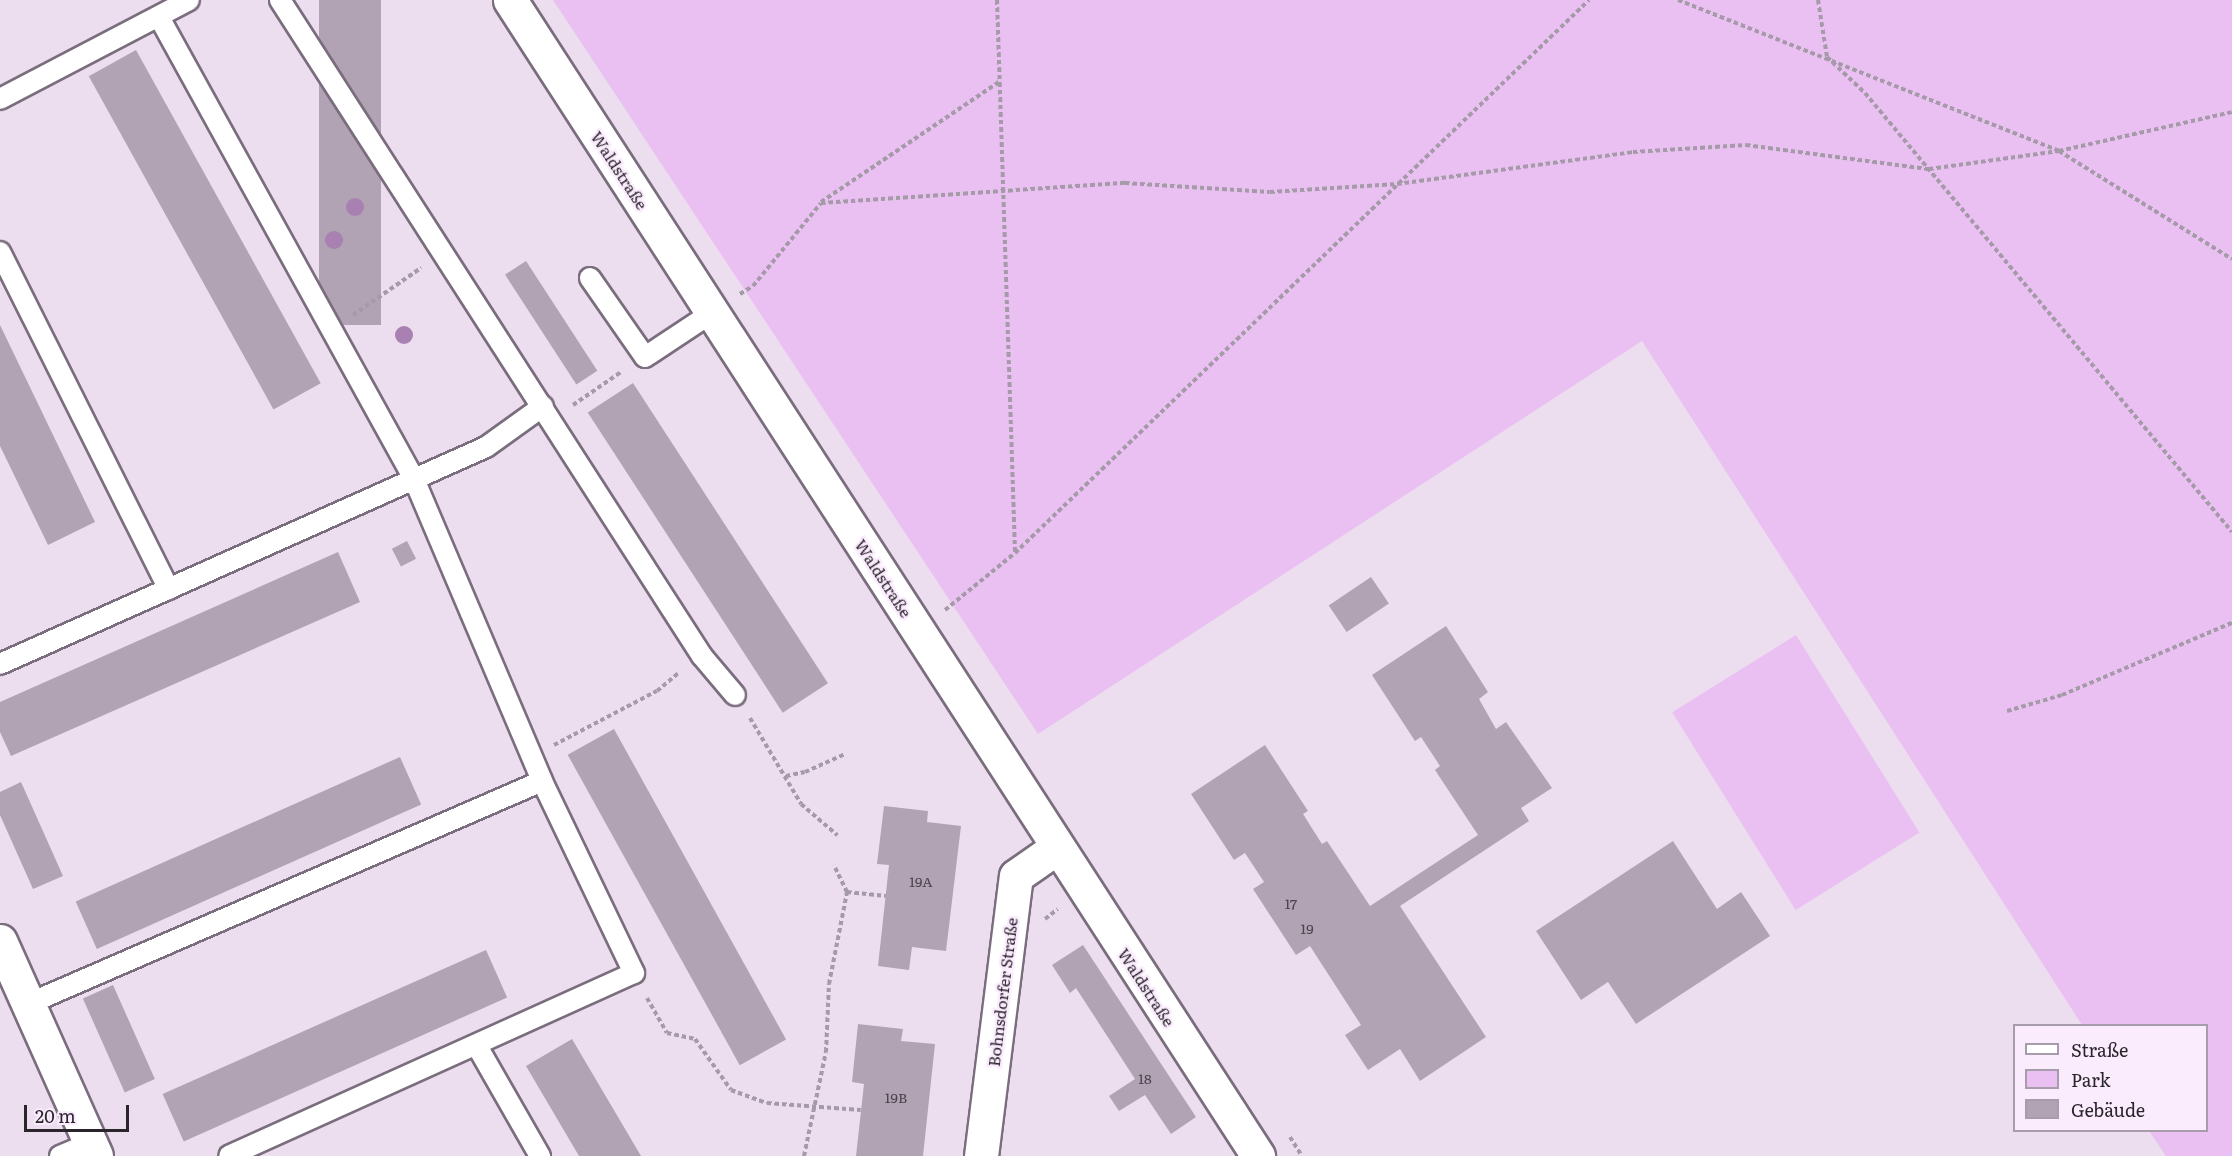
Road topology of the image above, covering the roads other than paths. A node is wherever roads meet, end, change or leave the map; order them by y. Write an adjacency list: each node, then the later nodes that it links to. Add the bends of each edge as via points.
1 (189, 0): 4 (lane)
2 (280, 0): 9 (lane)
3 (510, 0): 8 (street, Waldstraße)
4 (159, 17): 5 (lane); 10 (lane)
5 (0, 99)
6 (0, 252): 11 (lane)
7 (590, 278): 8 (lane, via 645,357)
8 (713, 312): 15 (street, Waldstraße)
9 (547, 413): 10 (lane, via 486,447); 13 (lane, via 702,656)
10 (414, 479): 11 (lane); 14 (lane)
11 (170, 589): 12 (lane)
12 (0, 664)
13 (735, 695)
14 (542, 781): 17 (lane); 18 (lane, via 634,973)
15 (1056, 848): 23 (street, Bohnsdorfer Straße, via 1016,876); 24 (street, Waldstraße)
16 (0, 941): 17 (street)
17 (28, 1004): 19 (street)
18 (477, 1046): 21 (lane); 22 (lane)
19 (93, 1149): 20 (lane)
20 (60, 1156)
21 (229, 1156)
22 (540, 1156)
23 (981, 1156)
24 (1258, 1156)

